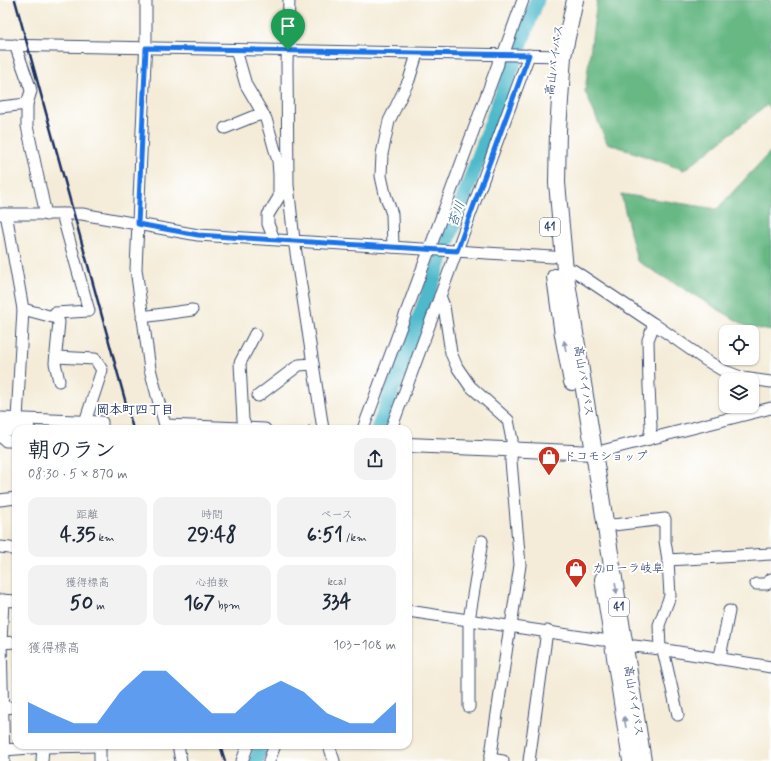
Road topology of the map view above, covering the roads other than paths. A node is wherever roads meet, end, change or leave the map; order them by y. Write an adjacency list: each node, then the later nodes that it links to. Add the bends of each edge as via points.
1 (146, 0): 8 (street)
2 (289, 0): 10 (street)
3 (523, 0): 12 (street)
4 (565, 0): 14 (highway, 高山バイパス / 41)
5 (575, 0): 14 (highway, 高山バイパス / 41)
6 (0, 45): 7 (street)
7 (15, 45): 8 (street); 15 (street, via 31,91)
8 (146, 48): 9 (street); 22 (street)
9 (236, 50): 10 (street); 17 (street, via 246,85)
10 (288, 50): 11 (street); 24 (street, via 288,185)
11 (417, 54): 12 (street); 25 (street, via 409,80 389,121 382,154 381,176 392,214)
12 (502, 55): 13 (street); 26 (street)
13 (528, 56): 14 (street); 27 (street)
14 (558, 56): 28 (highway, 高山バイパス / 41, via 547,131 546,179); 29 (highway, 高山バイパス / 41, via 557,169)
15 (27, 104): 16 (street); 21 (street, via 27,126)
16 (0, 107)
17 (263, 114): 18 (street); 23 (street, via 278,161 278,197 268,215 268,224)
18 (225, 128)
19 (2, 214): 21 (street); 31 (street)
20 (62, 214): 21 (street); 22 (street, via 94,215); 33 (street, via 89,311 55,312)
21 (46, 215)
22 (138, 224): 23 (street, via 198,235); 34 (street, via 136,269)
23 (274, 239): 24 (street)
24 (294, 240): 25 (street); 38 (street)
25 (393, 247): 26 (street)
26 (432, 249): 27 (street); 50 (street)
27 (456, 251): 28 (street); 30 (street)
28 (553, 257): 59 (highway, 高山バイパス / 41, one-way to 28, via 563,335)
29 (565, 270): 35 (street, via 573,270); 59 (highway, 高山バイパス / 41)
30 (440, 296): 51 (street); 58 (street, via 454,360 470,386 508,420)
31 (23, 309): 33 (street); 44 (street)
32 (192, 310): 34 (street)
33 (53, 317): 37 (street, via 59,322)
34 (142, 317): 47 (street, via 150,369)
35 (654, 324): 40 (street, via 722,370 743,378); 55 (street, via 648,340 651,427)
36 (255, 334): 48 (street, via 240,364)
37 (56, 357): 39 (street); 45 (street, via 95,359 102,370)
38 (313, 364): 41 (street, via 299,365); 49 (street)
39 (58, 381)
40 (771, 382)
41 (258, 396)
42 (771, 408): 55 (street)
43 (0, 418): 44 (street)
44 (17, 419): 45 (street)
45 (85, 422): 46 (street, via 102,422)
46 (102, 425)
47 (165, 425)
48 (245, 425)
49 (322, 425)
50 (365, 425)
51 (392, 425)
52 (0, 428): 53 (main road)
53 (12, 428)
54 (0, 436): 56 (street, via 6,441)
55 (649, 439): 59 (street)
56 (12, 441)
57 (412, 445): 58 (main road)
58 (512, 450): 59 (main road); 75 (street, via 520,566)
59 (589, 453): 79 (highway, 高山バイパス / 41)
60 (12, 498): 61 (street)
61 (0, 500)
62 (613, 525): 67 (street, via 665,519)
63 (482, 541): 74 (street)
64 (0, 548): 65 (street)
65 (12, 549)
66 (771, 554): 67 (street)
67 (668, 560): 80 (street, via 670,596 659,625)
68 (771, 579): 69 (street, via 767,584)
69 (756, 584)
70 (2, 600): 71 (street); 78 (street)
71 (12, 601)
72 (729, 611): 81 (street)
73 (412, 612): 74 (street)
74 (469, 620): 75 (street); 84 (street)
75 (511, 626): 76 (street); 96 (street)
76 (547, 632): 79 (street); 105 (street)
77 (12, 642): 78 (street)
78 (1, 643): 85 (street)
79 (618, 644): 80 (street); 106 (highway, 高山バイパス / 41, one-way to 79); 107 (highway, 高山バイパス / 41)
80 (662, 649): 81 (street); 86 (street)
81 (718, 659): 82 (street)
82 (771, 667)
83 (12, 707): 85 (street)
84 (469, 707)
85 (3, 708): 87 (street)
86 (678, 715)
87 (1, 737): 95 (street)
88 (17, 749): 95 (street)
89 (43, 749): 98 (street)
90 (100, 749): 99 (street)
91 (179, 749): 100 (street)
92 (246, 749): 101 (street)
93 (274, 749): 102 (street)
94 (330, 749): 103 (street)
95 (4, 750): 97 (street)
96 (490, 760): 104 (street)
97 (4, 761)
98 (42, 761)
99 (100, 761)
100 (181, 761)
101 (242, 761)
102 (269, 761)
103 (334, 761)
104 (503, 761)
105 (529, 761)
106 (631, 761)
107 (643, 761)

